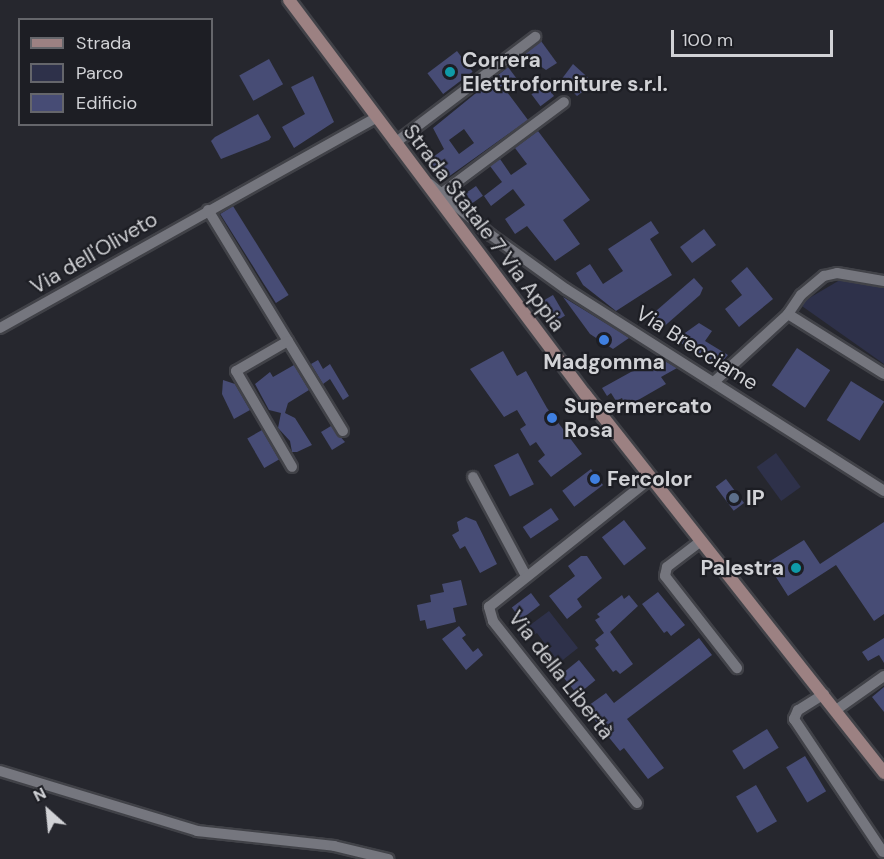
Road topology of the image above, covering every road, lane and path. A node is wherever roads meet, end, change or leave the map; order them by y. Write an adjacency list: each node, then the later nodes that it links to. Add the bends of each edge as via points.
1 (290, 0): 4 (main road, Strada Statale 7 Via Appia)
2 (535, 37): 5 (street)
3 (564, 102): 7 (street)
4 (375, 118): 5 (main road, Strada Statale 7 Via Appia); 8 (street, Via dell'Oliveto)
5 (395, 143): 6 (main road, Strada Statale 7 Via Appia)
6 (423, 179): 7 (street, Via Brecciame); 10 (main road, Strada Statale 7 Via Appia)
7 (442, 193): 9 (street, Via Brecciame)
8 (208, 210): 13 (street, Via dell'Oliveto); 14 (street)
9 (491, 236): 10 (street, via 479,235); 16 (street, Via Brecciame)
10 (475, 249): 20 (main road, Strada Statale 7 Via Appia)
11 (884, 282): 12 (street, via 837,273 824,276 801,295)
12 (788, 314): 15 (street); 16 (street)
13 (0, 328)
14 (288, 341): 17 (street); 18 (street, via 236,372)
15 (884, 374)
16 (715, 381): 21 (street, Via Brecciame)
17 (343, 431)
18 (292, 467)
19 (473, 477): 23 (street, Via della Libertà)
20 (651, 478): 22 (main road); 23 (street, Via della Libertà)
21 (884, 491)
22 (701, 541): 24 (street, via 667,567 665,576); 26 (main road)
23 (526, 576): 30 (street, Via della Libertà, via 489,607 493,621)
24 (737, 668)
25 (884, 676): 27 (street)
26 (824, 694): 27 (main road); 31 (street, via 798,710 794,719)
27 (836, 710): 29 (main road)
28 (0, 771): 32 (street, via 197,831 334,846)
29 (884, 773)
30 (637, 802)
31 (884, 852)
32 (388, 859)

